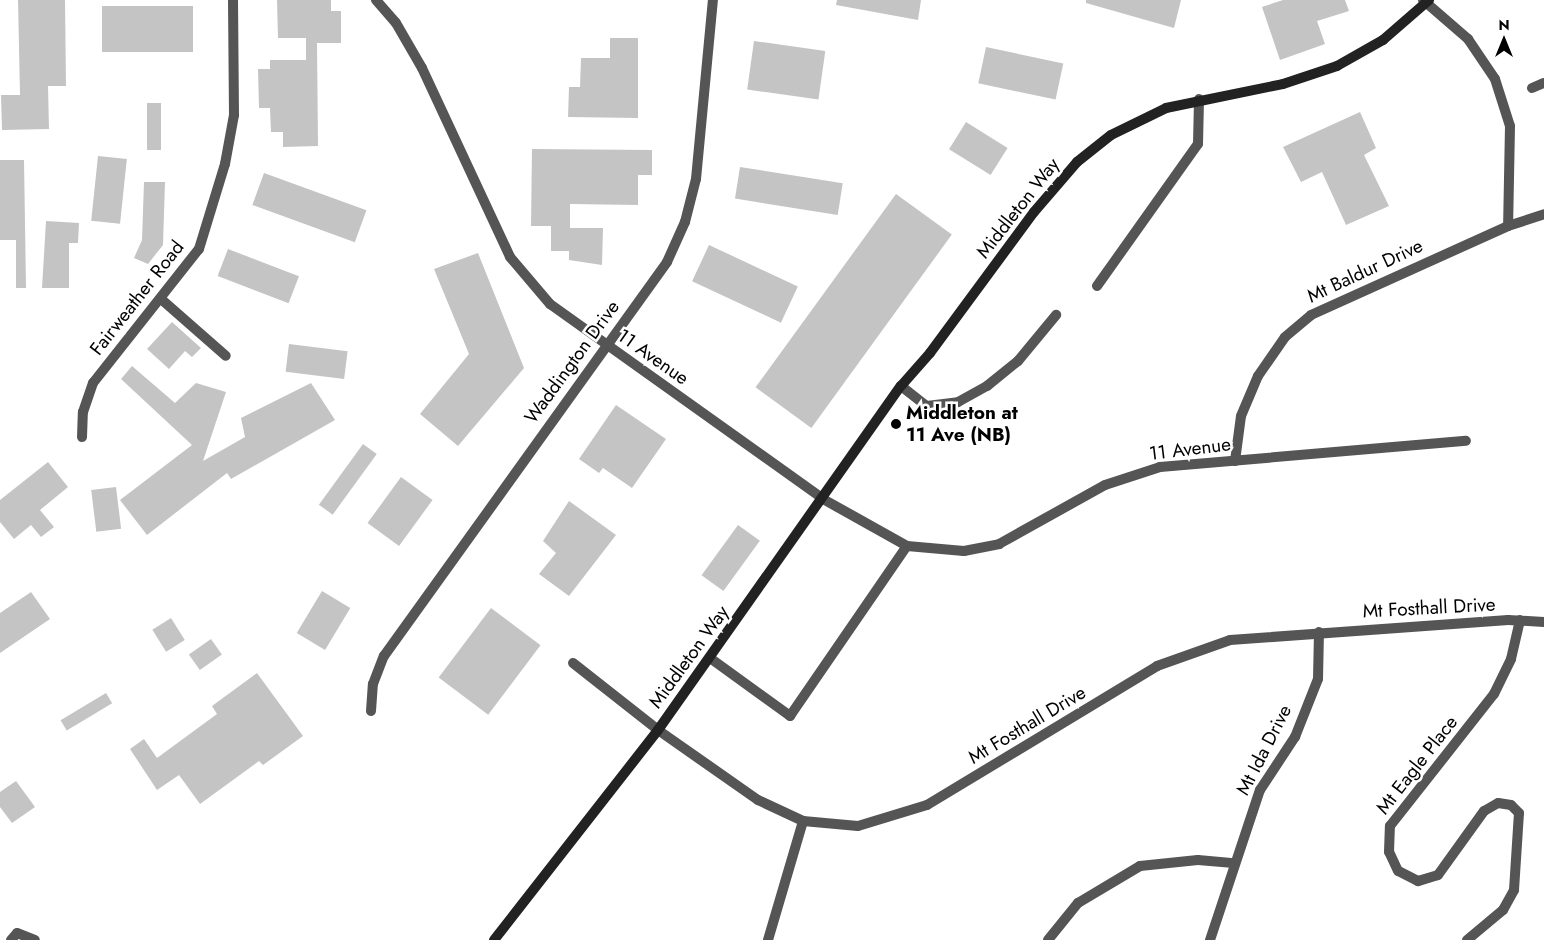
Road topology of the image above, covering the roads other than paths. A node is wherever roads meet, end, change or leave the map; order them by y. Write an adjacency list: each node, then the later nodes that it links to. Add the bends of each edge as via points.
1 (233, 0): 11 (street, Fairweather Road, via 234,115 225,164 199,249)
2 (376, 0): 13 (street, 11 Avenue, via 396,23 422,68 510,258 550,304)
3 (713, 0): 13 (street, Waddington Drive, via 696,179 685,222 667,262)
4 (1426, 1): 7 (street, Middleton Way, via 1384,40 1337,66 1283,84); 9 (street, via 1468,39 1495,79 1510,126)
5 (1544, 83): 6 (street)
6 (1532, 88)
7 (1199, 99): 10 (street, via 1198,144); 15 (street, Middleton Way, via 1166,108 1111,135 1077,162 1034,212 930,353)
8 (1544, 214): 9 (street, Mt Baldur Drive)
9 (1508, 226): 18 (street, Mt Baldur Drive, via 1338,299 1311,315 1285,337 1258,376 1241,416)
10 (1097, 286)
11 (161, 299): 14 (street); 16 (street, Fairweather Road, via 93,382 83,412)
12 (1056, 315): 15 (street, via 1018,361 987,386 958,402 927,406)
13 (606, 344): 19 (street, 11 Avenue); 26 (street, Waddington Drive, via 384,656 373,684)
14 (226, 356)
15 (901, 386): 19 (street, Middleton Way)
16 (82, 437)
17 (1466, 441): 18 (street, 11 Avenue)
18 (1235, 461): 20 (street, 11 Avenue, via 1160,467 1105,485 999,544 964,551)
19 (823, 499): 20 (street, 11 Avenue); 24 (street, Middleton Way)
20 (907, 546): 24 (street, via 790,716)
21 (1520, 620): 22 (street, Mt Fosthall Drive); 23 (street, Mt Fosthall Drive); 36 (street, Mt Eagle Place, via 1511,659 1494,694 1390,826 1389,852 1398,871 1418,881 1438,875 1484,811 1498,803 1511,805 1519,814 1514,890 1503,910)
22 (1544, 622)
23 (1320, 632): 28 (street, Mt Fosthall Drive, via 1230,640 1157,666 927,805 858,826); 29 (street, Mt Ida Drive, via 1318,679 1295,737 1260,790)
24 (710, 658): 27 (street, Middleton Way)
25 (573, 664): 27 (street, Mt Fosthall Drive)
26 (371, 711)
27 (658, 730): 28 (street, Mt Fosthall Drive, via 758,800); 32 (street, Middleton Way)
28 (803, 822): 33 (street)
29 (1234, 863): 34 (street, via 1198,860 1140,866 1078,903); 35 (street, Mt Ida Drive)
30 (11, 940): 31 (street, via 17,933)
31 (35, 940)
32 (494, 940)
33 (768, 940)
34 (1048, 940)
35 (1210, 940)
36 (1467, 940)

